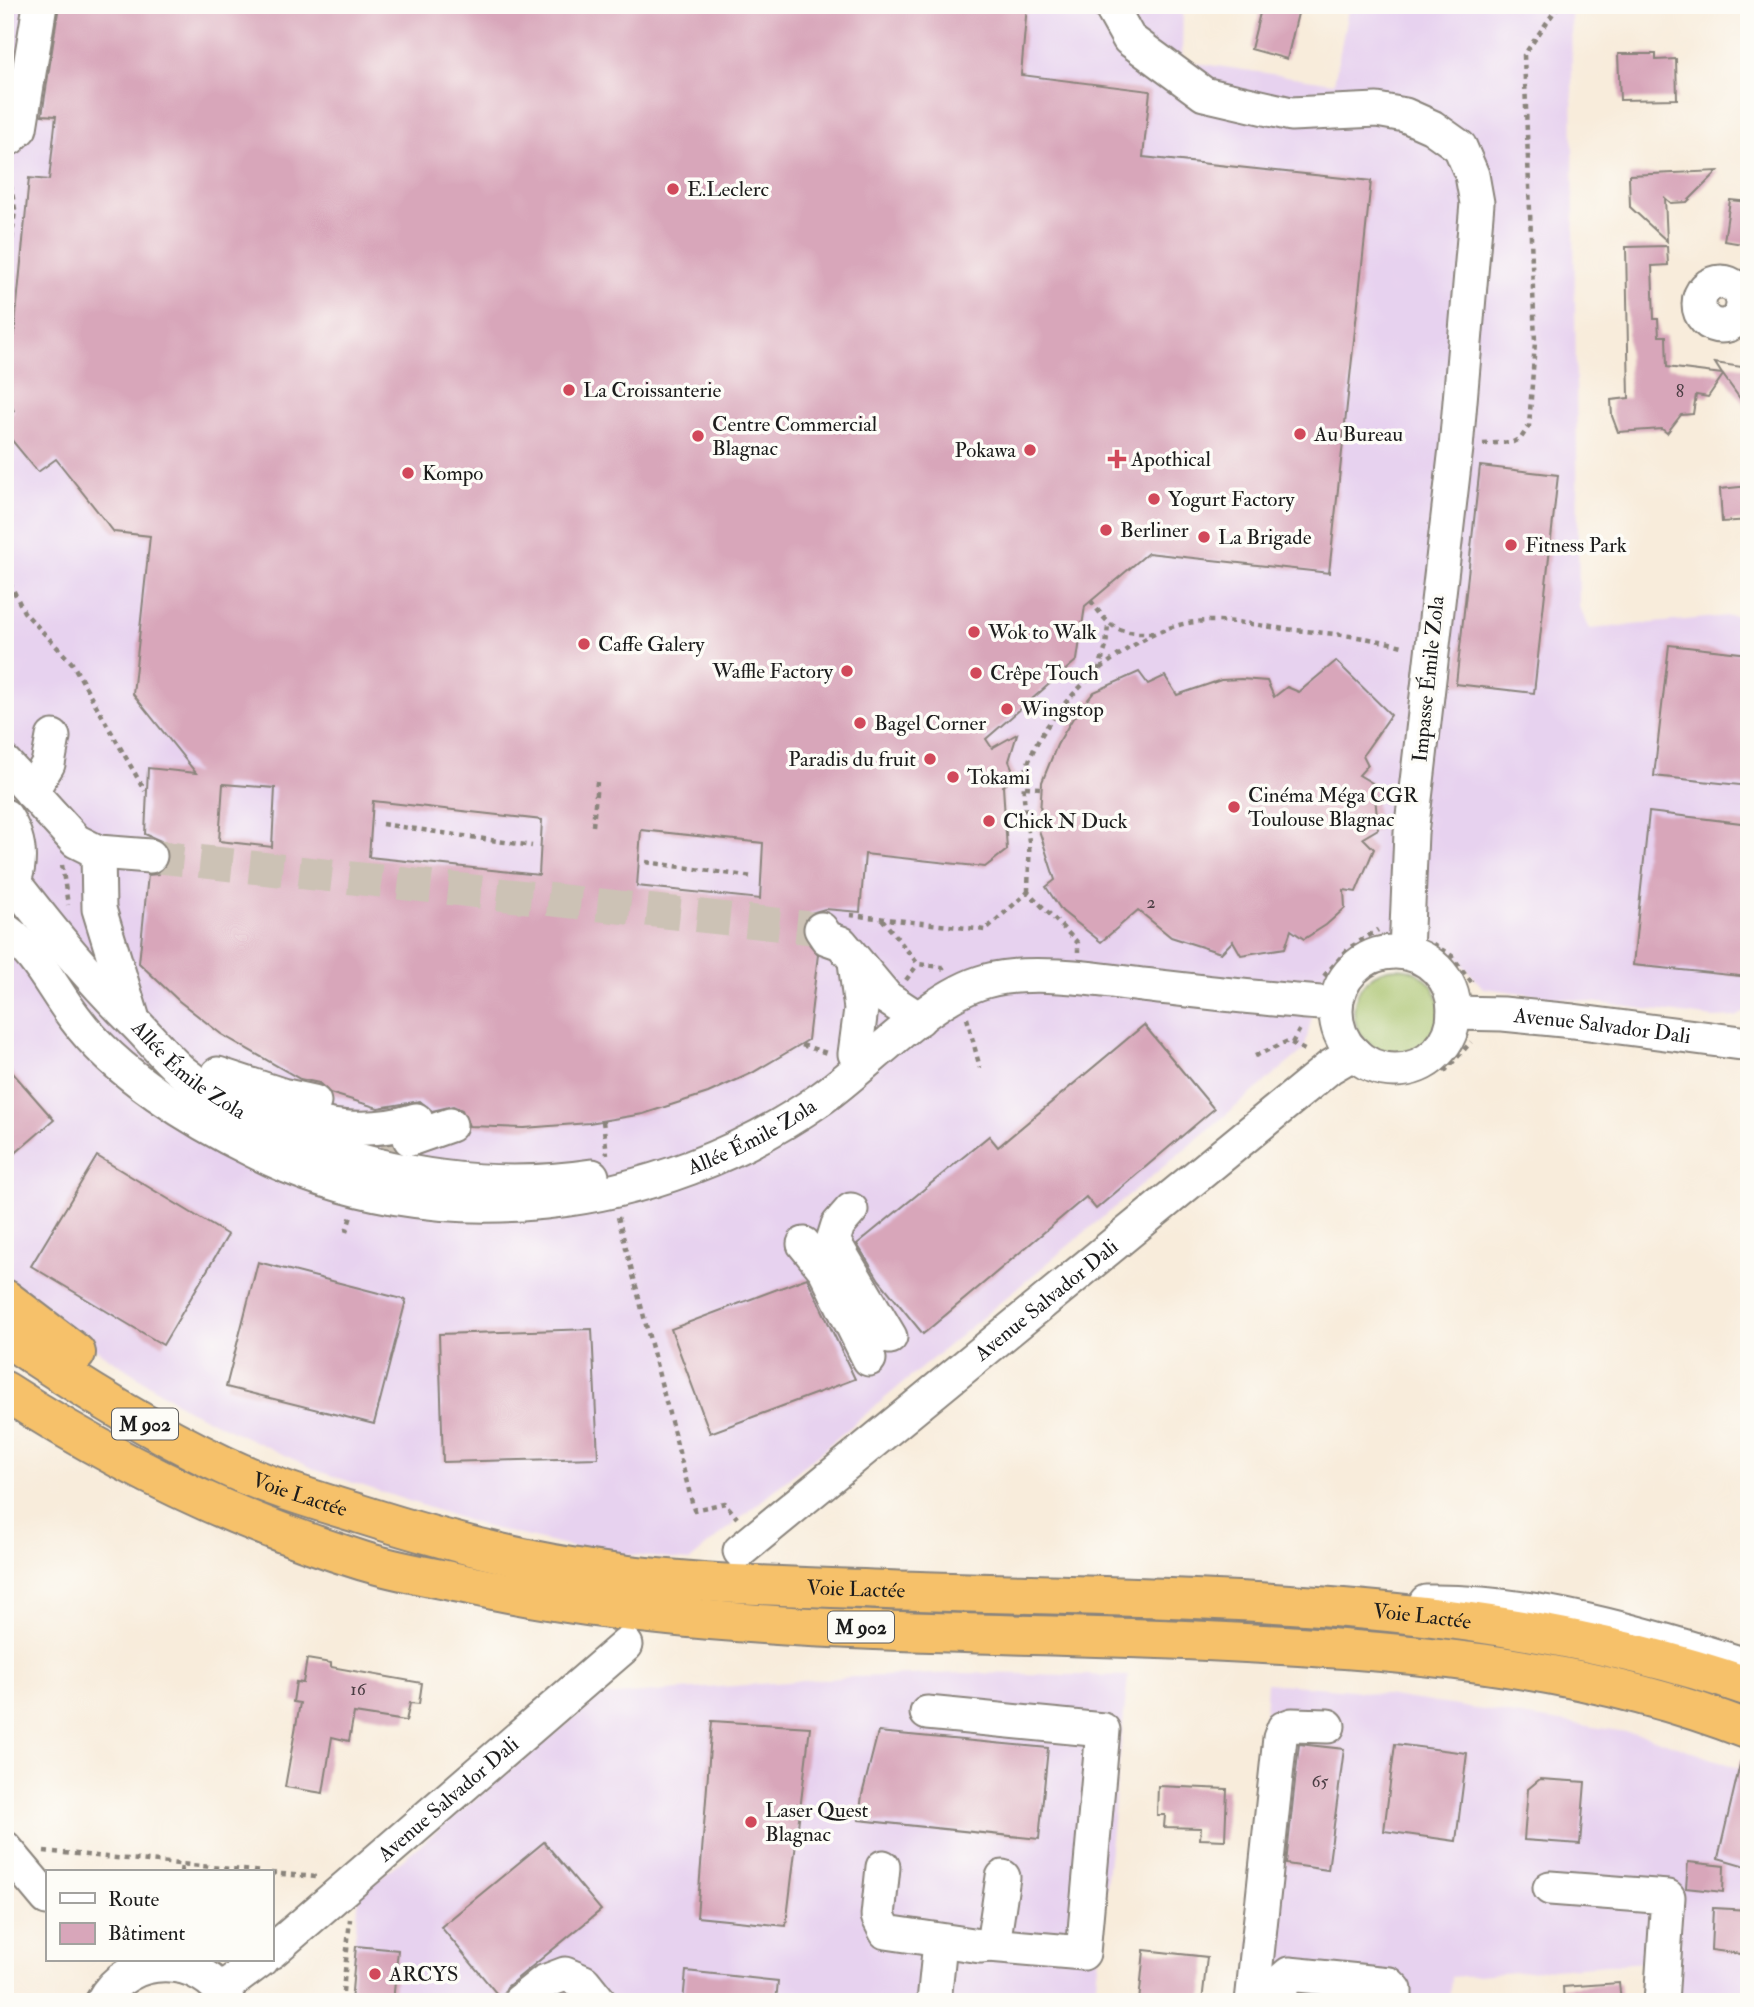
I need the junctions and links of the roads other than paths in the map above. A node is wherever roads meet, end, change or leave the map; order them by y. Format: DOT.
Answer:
graph roads {
  1 [pos="40,5"];
  2 [pos="1110,5"];
  3 [pos="5,137"];
  4 [pos="53,737"];
  5 [pos="5,763"];
  6 [pos="31,792"];
  7 [pos="5,816"];
  8 [pos="98,852"];
  9 [pos="150,856"];
  10 [pos="10,891"];
  11 [pos="5,930"];
  12 [pos="1406,952"];
  13 [pos="855,962"];
  14 [pos="924,997"];
  15 [pos="1336,1004"];
  16 [pos="1454,1013"];
  17 [pos="115,1033"];
  18 [pos="1749,1044"];
  19 [pos="1354,1053"];
  20 [pos="855,1054"];
  21 [pos="218,1074"];
  22 [pos="375,1109"];
  23 [pos="239,1122"];
  24 [pos="450,1125"];
  25 [pos="301,1140"];
  26 [pos="734,1142"];
  27 [pos="255,1152"];
  28 [pos="463,1179"];
  29 [pos="593,1180"];
  30 [pos="397,1202"];
  31 [pos="851,1210"];
  32 [pos="804,1244"];
  33 [pos="5,1299"];
  34 [pos="5,1336"];
  35 [pos="5,1391"];
  36 [pos="295,1494"];
  37 [pos="739,1536"];
  38 [pos="1287,1604"];
  39 [pos="626,1645"];
  40 [pos="1749,1666"];
  41 [pos="1749,1688"];
  42 [pos="927,1713"];
  43 [pos="1328,1726"];
  44 [pos="1749,1730"];
  45 [pos="18,1849"];
  46 [pos="883,1867"];
  47 [pos="1003,1877"];
  48 [pos="1550,1888"];
  49 [pos="46,1896"];
  50 [pos="940,1942"];
  51 [pos="989,1945"];
  52 [pos="273,1950"];
  53 [pos="259,1962"];
  54 [pos="107,1981"];
  55 [pos="225,1996"];
  56 [pos="519,2002"];
  57 [pos="600,2002"];
  58 [pos="934,2002"];
  59 [pos="1252,2002"];
  60 [pos="1280,2002"];
  61 [pos="1395,2002"];
  62 [pos="1661,2002"];
  1 -- 3 [label="street"];
  2 -- 12 [label="street, Impasse Émile Zola"];
  4 -- 6 [label="street"];
  5 -- 6 [label="street"];
  6 -- 8 [label="street"];
  7 -- 10 [label="street"];
  8 -- 9 [label="street"];
  8 -- 17 [label="street"];
  10 -- 17 [label="street, Allée Émile Zola"];
  11 -- 17 [label="street, Allée Émile Zola"];
  12 -- 15 [label="street"];
  12 -- 16 [label="street"];
  13 -- 14 [label="street"];
  13 -- 14 [label="street"];
  13 -- 20 [label="street"];
  14 -- 15 [label="street, Allée Émile Zola"];
  14 -- 20 [label="street, Allée Émile Zola"];
  14 -- 26 [label="street, Allée Émile Zola"];
  15 -- 19 [label="street"];
  16 -- 18 [label="street, Avenue Salvador Dali"];
  16 -- 19 [label="street"];
  17 -- 21 [label="street"];
  17 -- 23 [label="street"];
  17 -- 25 [label="street, Allée Émile Zola"];
  17 -- 27 [label="street, Allée Émile Zola"];
  19 -- 37 [label="street, Avenue Salvador Dali"];
  20 -- 26 [label="street, Allée Émile Zola"];
  21 -- 22 [label="street"];
  21 -- 24 [label="street"];
  25 -- 27 [label="street"];
  25 -- 28 [label="street, Allée Émile Zola"];
  26 -- 29 [label="street, Allée Émile Zola"];
  27 -- 30 [label="street, Allée Émile Zola"];
  28 -- 29 [label="street, Allée Émile Zola"];
  28 -- 30 [label="street, Allée Émile Zola"];
  29 -- 30 [label="street, Allée Émile Zola"];
  31 -- 32 [label="street"];
  33 -- 36 [label="highway"];
  34 -- 36 [label="highway, Voie Lactée / M 902"];
  35 -- 44 [label="highway, Voie Lactée / M 902"];
  36 -- 38 [label="highway, Voie Lactée / M 902"];
  38 -- 40 [label="street"];
  38 -- 41 [label="highway, Voie Lactée / M 902"];
  39 -- 52 [label="street, Avenue Salvador Dali"];
  42 -- 51 [label="street"];
  43 -- 59 [label="street"];
  45 -- 49 [label="street"];
  46 -- 50 [label="street"];
  47 -- 51 [label="street"];
  48 -- 62 [label="street"];
  50 -- 51 [label="street"];
  50 -- 58 [label="street"];
  53 -- 55 [label="street"];
  54 -- 55 [label="street"];
  56 -- 57 [label="street"];
  60 -- 61 [label="street"];
}
